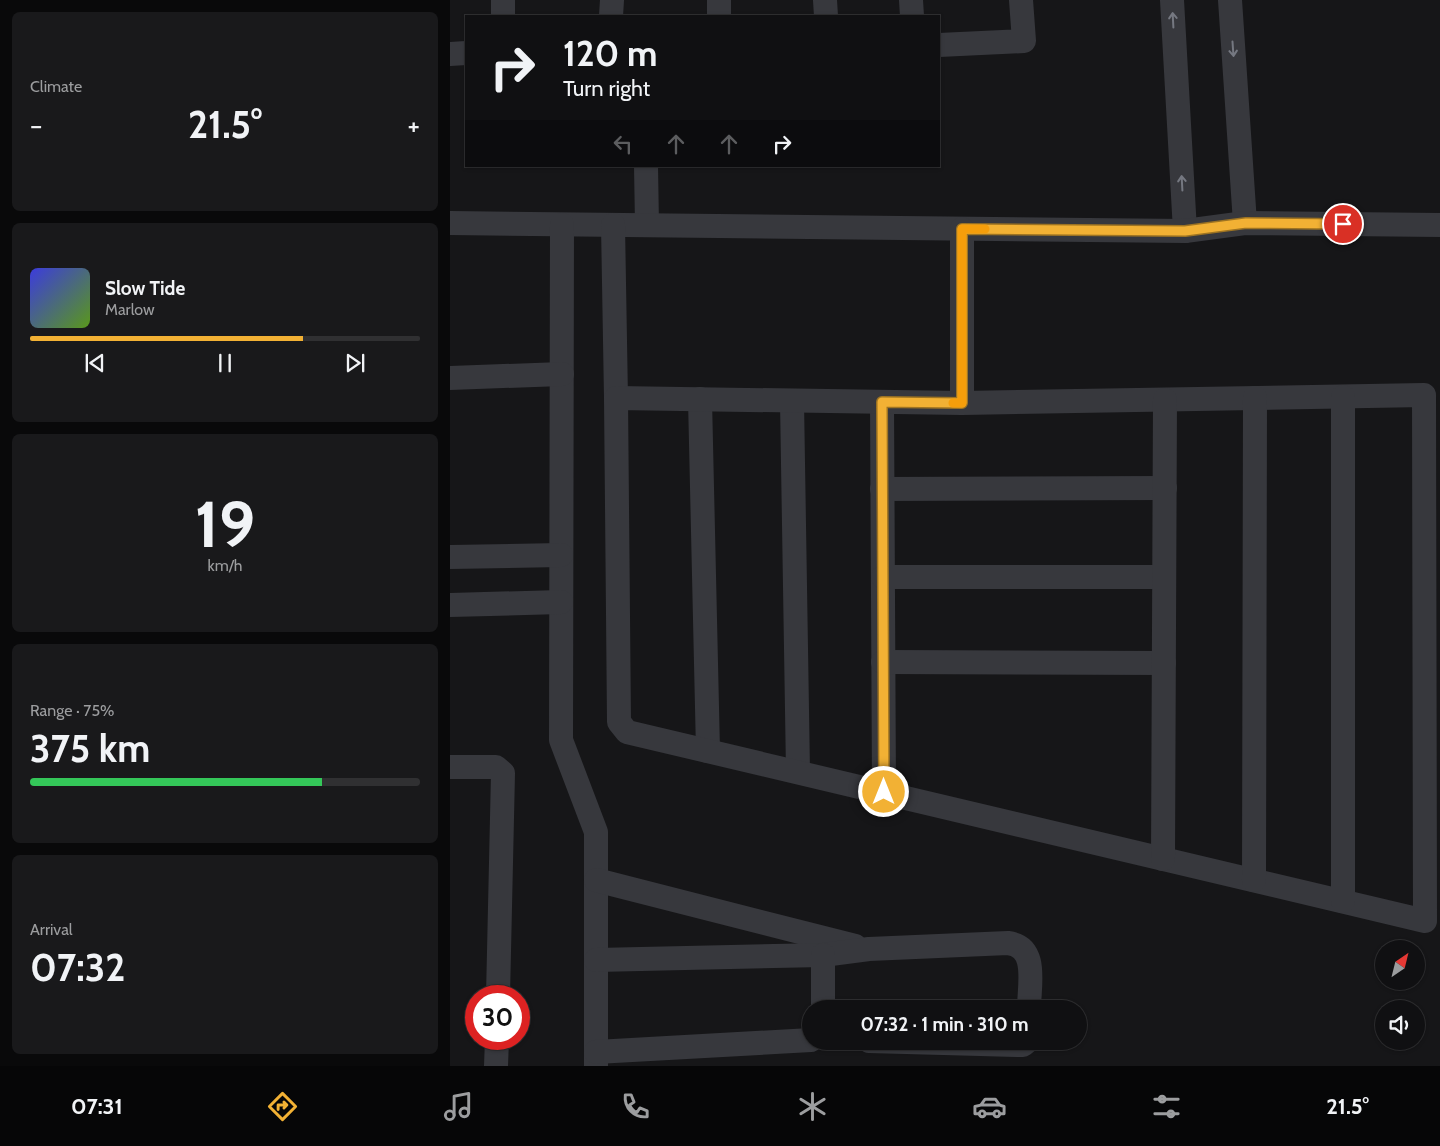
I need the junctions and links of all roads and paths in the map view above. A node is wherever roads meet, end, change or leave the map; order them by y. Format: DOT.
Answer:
graph roads {
  1 [pos="503,0"];
  2 [pos="612,0"];
  3 [pos="719,0"];
  4 [pos="825,0"];
  5 [pos="911,0"];
  6 [pos="1020,0"];
  7 [pos="1172,0"];
  8 [pos="1230,0"];
  9 [pos="503,15"];
  10 [pos="611,15"];
  11 [pos="719,15"];
  12 [pos="826,15"];
  13 [pos="912,15"];
  14 [pos="940,45"];
  15 [pos="465,53"];
  16 [pos="450,54"];
  17 [pos="646,167"];
  18 [pos="450,223"];
  19 [pos="1246,223"];
  20 [pos="562,225"];
  21 [pos="613,225"];
  22 [pos="647,225"];
  23 [pos="1440,225"];
  24 [pos="962,229"];
  25 [pos="1185,231"];
  26 [pos="562,374"];
  27 [pos="450,378"];
  28 [pos="1344,397"];
  29 [pos="616,398"];
  30 [pos="1255,398"];
  31 [pos="700,399"];
  32 [pos="1166,400"];
  33 [pos="792,401"];
  34 [pos="882,402"];
  35 [pos="962,403"];
  36 [pos="1165,488"];
  37 [pos="882,489"];
  38 [pos="561,555"];
  39 [pos="450,557"];
  40 [pos="1164,576"];
  41 [pos="883,577"];
  42 [pos="561,602"];
  43 [pos="450,605"];
  44 [pos="883,662"];
  45 [pos="1164,663"];
  46 [pos="708,751"];
  47 [pos="450,767"];
  48 [pos="798,772"];
  49 [pos="884,792"];
  50 [pos="1163,858"];
  51 [pos="596,880"];
  52 [pos="1254,880"];
  53 [pos="1343,901"];
  54 [pos="869,949"];
  55 [pos="823,955"];
  56 [pos="596,960"];
  57 [pos="498,985"];
  58 [pos="823,1000"];
  59 [pos="1029,1000"];
  60 [pos="802,1041"];
  61 [pos="497,1050"];
  62 [pos="596,1059"];
  63 [pos="496,1066"];
  1 -- 9 [label="street"];
  2 -- 10 [label="street"];
  3 -- 11 [label="street"];
  4 -- 12 [label="street"];
  5 -- 13 [label="street"];
  6 -- 14 [label="street"];
  25 -- 7 [label="street, one-way"];
  8 -- 19 [label="street, one-way"];
  15 -- 16 [label="street"];
  17 -- 22 [label="street"];
  18 -- 20 [label="street"];
  19 -- 23 [label="street"];
  19 -- 25 [label="street"];
  20 -- 21 [label="street"];
  20 -- 26 [label="street"];
  21 -- 22 [label="street"];
  21 -- 29 [label="street"];
  22 -- 24 [label="street"];
  24 -- 25 [label="street"];
  24 -- 35 [label="street"];
  26 -- 27 [label="street"];
  26 -- 38 [label="street"];
  28 -- 30 [label="street"];
  28 -- 53 [label="street"];
  28 -- 53 [label="street"];
  29 -- 31 [label="street"];
  29 -- 46 [label="street"];
  30 -- 32 [label="street"];
  30 -- 52 [label="street"];
  31 -- 33 [label="street"];
  31 -- 46 [label="street"];
  32 -- 35 [label="street"];
  32 -- 36 [label="street"];
  33 -- 34 [label="street"];
  33 -- 48 [label="street"];
  34 -- 35 [label="street"];
  34 -- 37 [label="street"];
  36 -- 37 [label="street"];
  36 -- 40 [label="street"];
  37 -- 41 [label="street"];
  38 -- 39 [label="street"];
  38 -- 42 [label="street"];
  40 -- 41 [label="street"];
  40 -- 45 [label="street"];
  41 -- 44 [label="street"];
  42 -- 43 [label="street"];
  42 -- 51 [label="street"];
  44 -- 45 [label="street"];
  44 -- 49 [label="street"];
  45 -- 50 [label="street"];
  46 -- 48 [label="street"];
  47 -- 57 [label="street"];
  48 -- 49 [label="street"];
  49 -- 50 [label="street"];
  50 -- 52 [label="street"];
  51 -- 54 [label="street"];
  51 -- 56 [label="street"];
  52 -- 53 [label="street"];
  54 -- 55 [label="street"];
  54 -- 59 [label="street"];
  55 -- 56 [label="street"];
  55 -- 58 [label="street"];
  56 -- 62 [label="street"];
  60 -- 62 [label="street"];
  61 -- 63 [label="street"];
}
